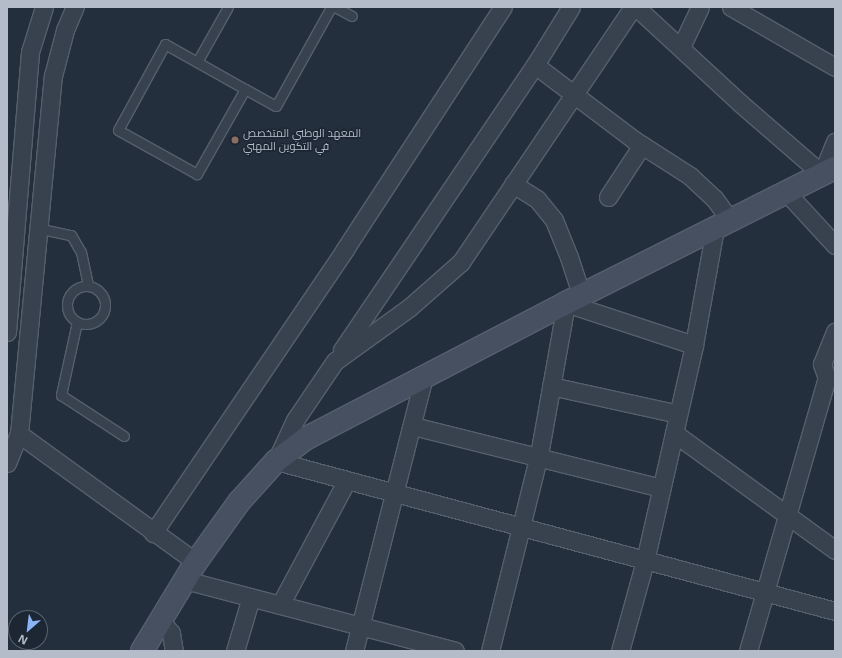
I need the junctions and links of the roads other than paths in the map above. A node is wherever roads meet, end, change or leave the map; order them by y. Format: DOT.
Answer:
graph roads {
  1 [pos="44,7"];
  2 [pos="75,7"];
  3 [pos="228,7"];
  4 [pos="331,7"];
  5 [pos="335,7"];
  6 [pos="503,7"];
  7 [pos="571,7"];
  8 [pos="635,7"];
  9 [pos="700,7"];
  10 [pos="731,7"];
  11 [pos="352,16"];
  12 [pos="681,47"];
  13 [pos="197,62"];
  14 [pos="535,65"];
  15 [pos="835,66"];
  16 [pos="245,89"];
  17 [pos="575,94"];
  18 [pos="835,142"];
  19 [pos="642,145"];
  20 [pos="828,171"];
  21 [pos="513,184"];
  22 [pos="787,192"];
  23 [pos="608,197"];
  24 [pos="723,225"];
  25 [pos="37,228"];
  26 [pos="835,245"];
  27 [pos="88,285"];
  28 [pos="573,299"];
  29 [pos="77,322"];
  30 [pos="7,332"];
  31 [pos="835,332"];
  32 [pos="694,345"];
  33 [pos="335,361"];
  34 [pos="424,377"];
  35 [pos="551,386"];
  36 [pos="678,414"];
  37 [pos="413,426"];
  38 [pos="674,433"];
  39 [pos="19,434"];
  40 [pos="124,436"];
  41 [pos="538,455"];
  42 [pos="276,461"];
  43 [pos="7,463"];
  44 [pos="346,482"];
  45 [pos="662,488"];
  46 [pos="395,495"];
  47 [pos="788,513"];
  48 [pos="522,528"];
  49 [pos="153,533"];
  50 [pos="835,550"];
  51 [pos="645,561"];
  52 [pos="196,562"];
  53 [pos="185,580"];
  54 [pos="765,593"];
  55 [pos="251,597"];
  56 [pos="280,605"];
  57 [pos="835,612"];
  58 [pos="160,620"];
  59 [pos="361,626"];
  60 [pos="142,651"];
  61 [pos="174,651"];
  62 [pos="235,651"];
  63 [pos="354,651"];
  64 [pos="455,651"];
  65 [pos="490,651"];
  66 [pos="620,651"];
  67 [pos="748,651"];
  1 -- 30 [label="street"];
  2 -- 25 [label="street"];
  3 -- 13 [label="lane"];
  4 -- 16 [label="lane"];
  5 -- 11 [label="lane"];
  6 -- 49 [label="street"];
  7 -- 14 [label="street"];
  8 -- 12 [label="street"];
  8 -- 17 [label="street"];
  9 -- 12 [label="street"];
  10 -- 15 [label="street"];
  12 -- 20 [label="street"];
  13 -- 16 [label="lane"];
  13 -- 16 [label="lane"];
  14 -- 17 [label="street"];
  14 -- 33 [label="street"];
  17 -- 19 [label="street"];
  17 -- 21 [label="street"];
  18 -- 20 [label="street"];
  19 -- 23 [label="street"];
  19 -- 24 [label="street"];
  20 -- 22 [label="street"];
  21 -- 28 [label="street"];
  21 -- 33 [label="street"];
  22 -- 24 [label="street"];
  22 -- 26 [label="street"];
  24 -- 28 [label="street"];
  24 -- 32 [label="street"];
  25 -- 27 [label="lane"];
  25 -- 39 [label="street"];
  27 -- 29 [label="lane"];
  27 -- 29 [label="lane"];
  28 -- 32 [label="street"];
  28 -- 34 [label="street"];
  28 -- 35 [label="street"];
  29 -- 40 [label="lane"];
  31 -- 47 [label="street"];
  32 -- 36 [label="street"];
  33 -- 42 [label="street"];
  34 -- 37 [label="street"];
  34 -- 42 [label="street"];
  35 -- 36 [label="street"];
  35 -- 41 [label="street"];
  36 -- 38 [label="street"];
  37 -- 41 [label="street"];
  37 -- 46 [label="street"];
  38 -- 45 [label="street"];
  38 -- 47 [label="street"];
  39 -- 43 [label="street"];
  39 -- 49 [label="street"];
  41 -- 45 [label="street"];
  41 -- 48 [label="street"];
  42 -- 44 [label="street"];
  42 -- 52 [label="street"];
  44 -- 46 [label="street"];
  44 -- 56 [label="street"];
  45 -- 51 [label="street"];
  46 -- 48 [label="street"];
  46 -- 59 [label="street"];
  47 -- 50 [label="street"];
  47 -- 54 [label="street"];
  48 -- 51 [label="street"];
  48 -- 65 [label="street"];
  49 -- 52 [label="street"];
  51 -- 54 [label="street"];
  51 -- 66 [label="street"];
  52 -- 53 [label="street"];
  53 -- 55 [label="street"];
  53 -- 58 [label="street"];
  54 -- 57 [label="street"];
  54 -- 67 [label="street"];
  55 -- 56 [label="street"];
  55 -- 62 [label="street"];
  56 -- 59 [label="street"];
  58 -- 60 [label="street"];
  58 -- 61 [label="street"];
  59 -- 63 [label="street"];
  59 -- 64 [label="street"];
}
